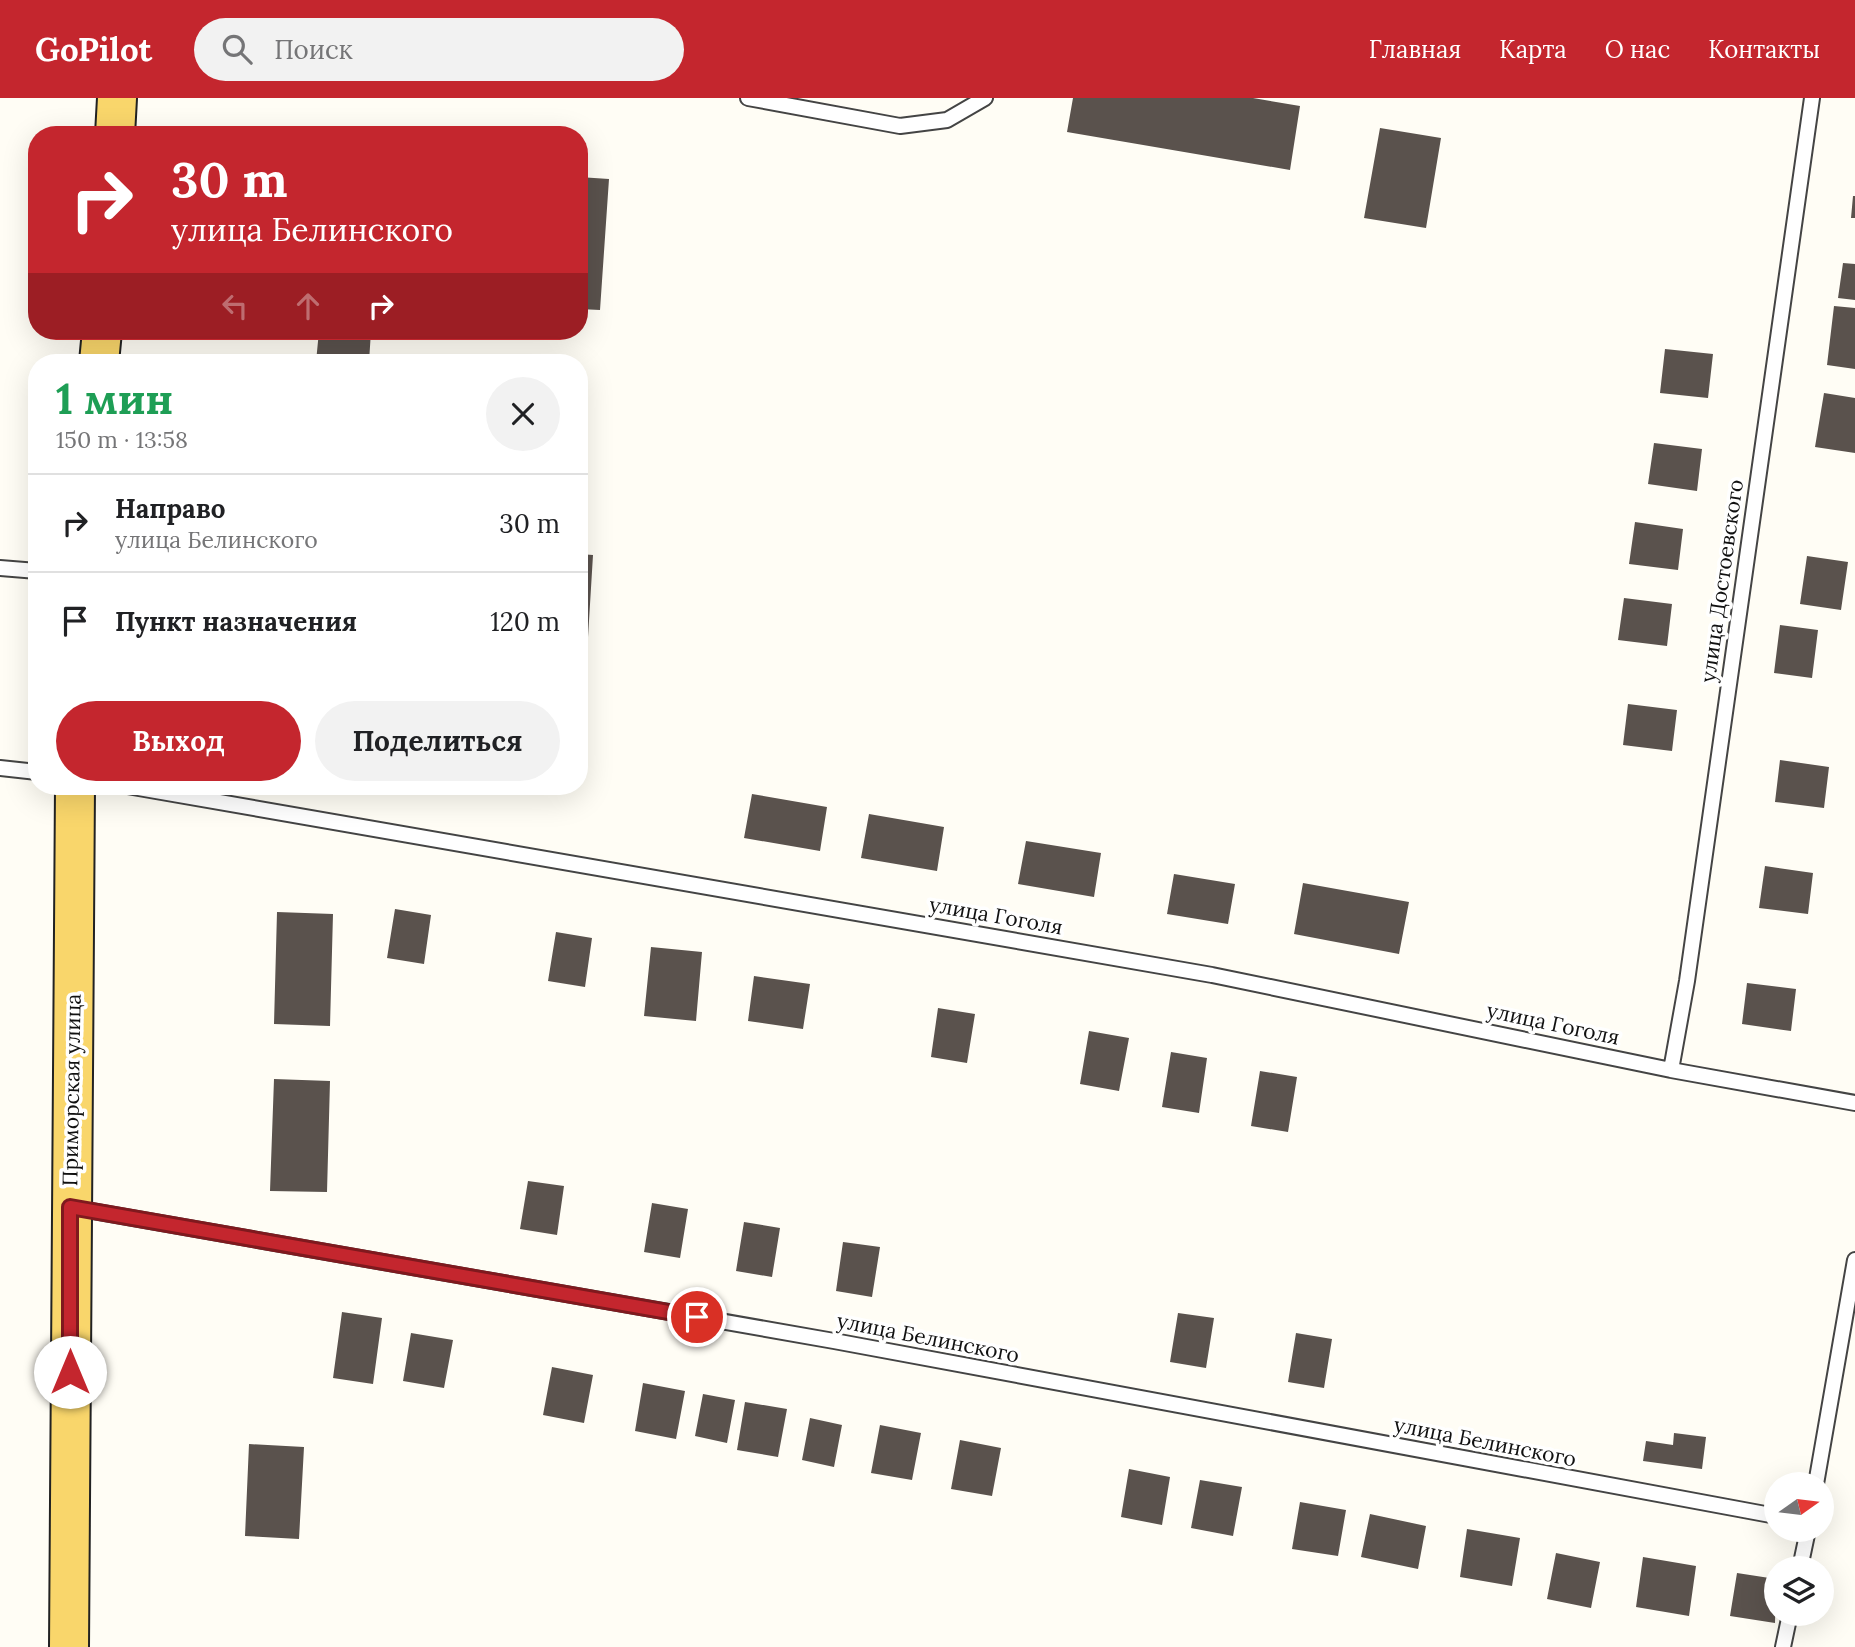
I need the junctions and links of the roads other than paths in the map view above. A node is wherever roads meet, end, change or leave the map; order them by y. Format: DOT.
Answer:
graph roads {
  1 [pos="117,98"];
  2 [pos="748,98"];
  3 [pos="985,98"];
  4 [pos="1812,98"];
  5 [pos="115,126"];
  6 [pos="0,568"];
  7 [pos="28,570"];
  8 [pos="0,768"];
  9 [pos="28,771"];
  10 [pos="75,795"];
  11 [pos="179,795"];
  12 [pos="1671,1070"];
  13 [pos="1855,1103"];
  14 [pos="70,1207"];
  15 [pos="1855,1260"];
  16 [pos="1818,1472"];
  17 [pos="1764,1514"];
  18 [pos="1787,1626"];
  19 [pos="69,1647"];
  20 [pos="1783,1647"];
  1 -- 5 [label="main road"];
  2 -- 3 [label="lane"];
  4 -- 12 [label="lane, улица Достоевского"];
  6 -- 7 [label="lane"];
  8 -- 9 [label="lane"];
  10 -- 14 [label="main road, Приморская улица"];
  11 -- 12 [label="lane, улица Гоголя"];
  12 -- 13 [label="lane, улица Гоголя"];
  14 -- 17 [label="lane, улица Белинского"];
  14 -- 19 [label="main road, Приморская улица"];
  15 -- 16 [label="lane"];
  18 -- 20 [label="lane"];
}
